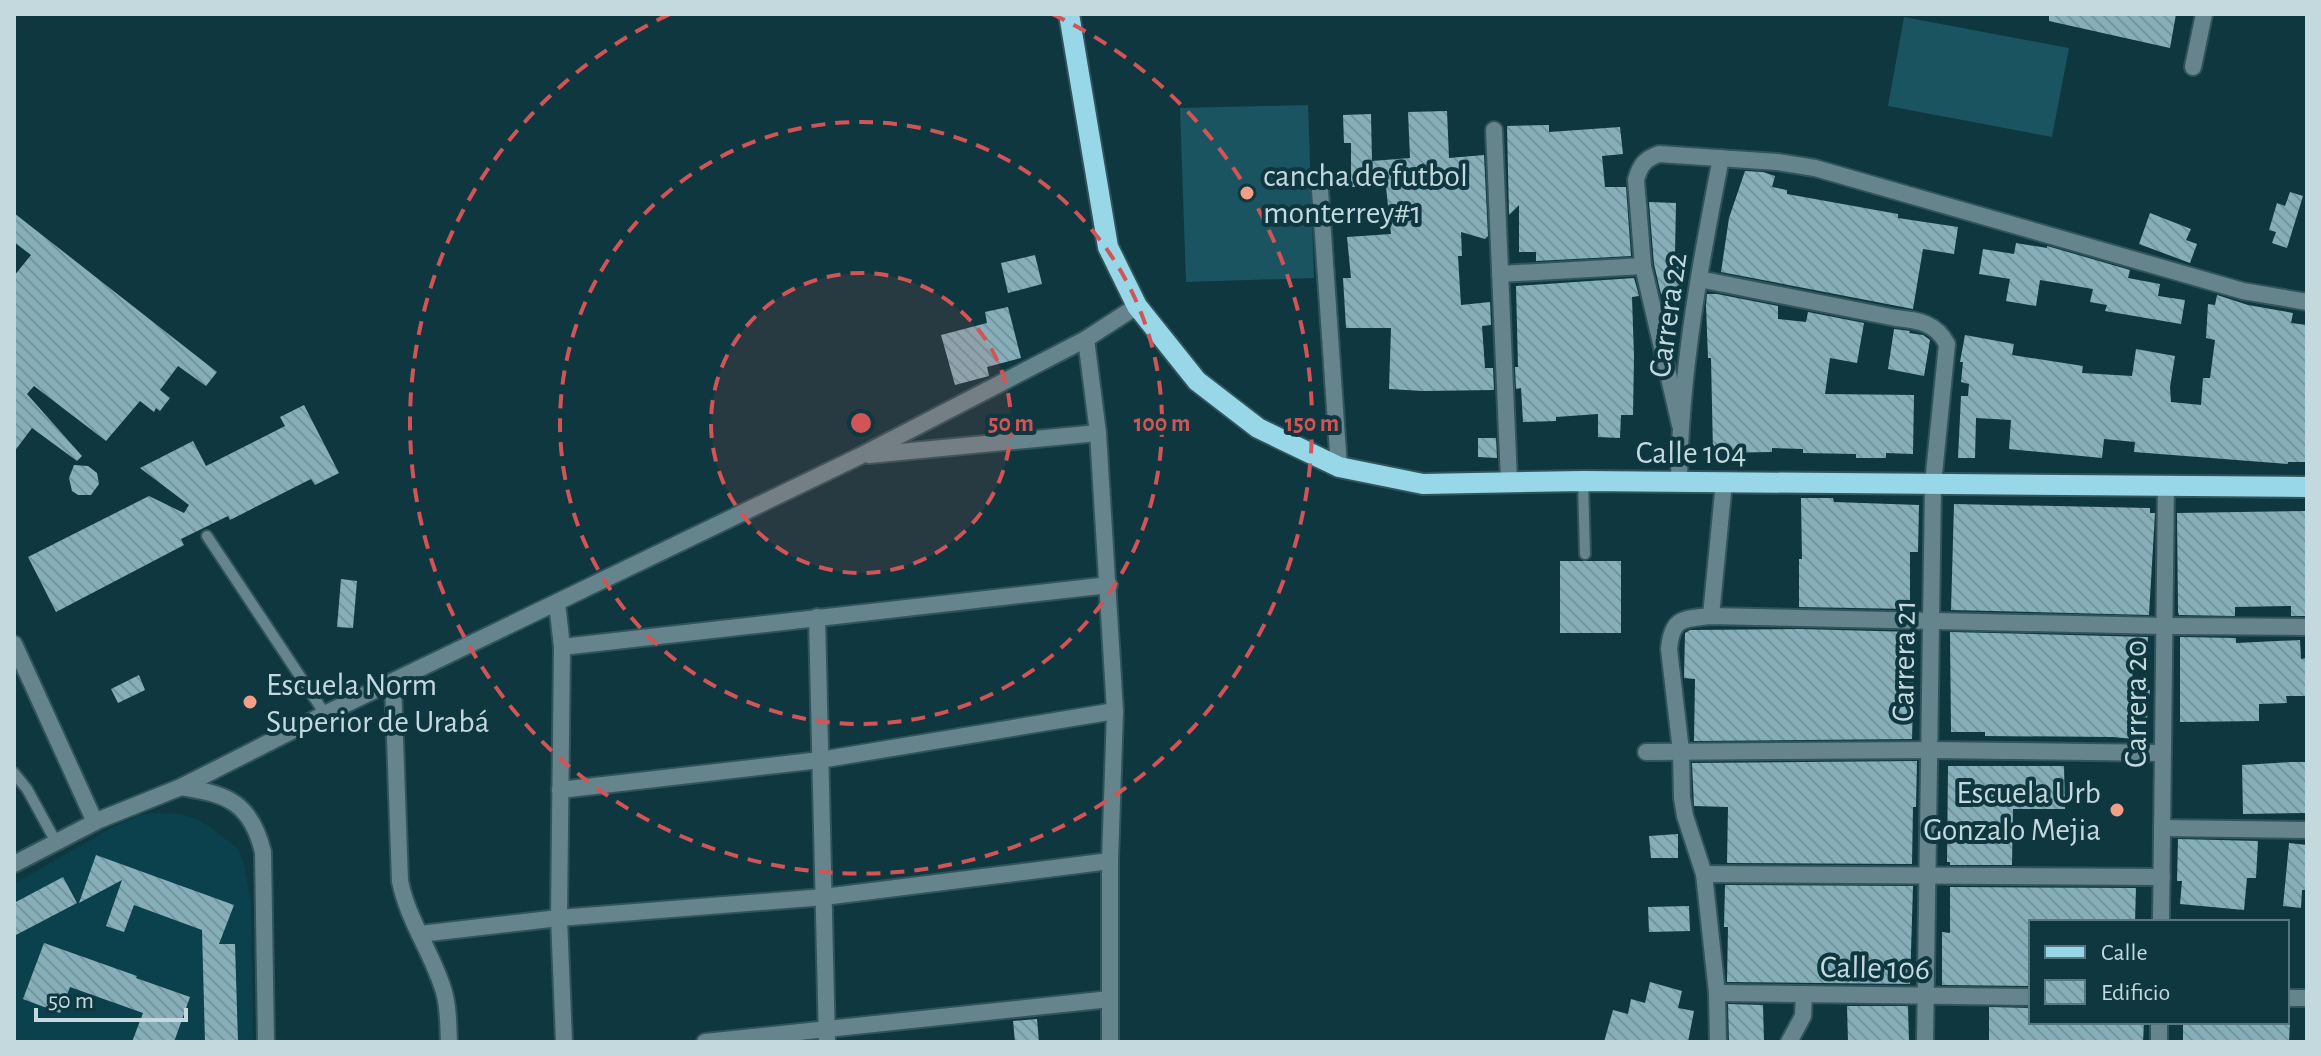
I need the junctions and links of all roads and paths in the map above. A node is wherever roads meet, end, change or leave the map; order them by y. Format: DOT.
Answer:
graph roads {
  1 [pos="1069,14"];
  2 [pos="2204,14"];
  3 [pos="2193,67"];
  4 [pos="1494,130"];
  5 [pos="1721,158"];
  6 [pos="1320,190"];
  7 [pos="1643,266"];
  8 [pos="1500,274"];
  9 [pos="1699,279"];
  10 [pos="2307,302"];
  11 [pos="1137,306"];
  12 [pos="1086,339"];
  13 [pos="1680,425"];
  14 [pos="1098,433"];
  15 [pos="860,456"];
  16 [pos="1339,467"];
  17 [pos="1509,481"];
  18 [pos="1583,481"];
  19 [pos="1679,482"];
  20 [pos="1724,482"];
  21 [pos="1933,484"];
  22 [pos="2166,485"];
  23 [pos="2307,487"];
  24 [pos="207,536"];
  25 [pos="1585,554"];
  26 [pos="1109,585"];
  27 [pos="557,603"];
  28 [pos="1711,616"];
  29 [pos="817,617"];
  30 [pos="1931,621"];
  31 [pos="2164,626"];
  32 [pos="2307,627"];
  33 [pos="14,644"];
  34 [pos="562,647"];
  35 [pos="393,682"];
  36 [pos="1115,711"];
  37 [pos="325,714"];
  38 [pos="1929,750"];
  39 [pos="1681,751"];
  40 [pos="1646,752"];
  41 [pos="2163,753"];
  42 [pos="820,760"];
  43 [pos="14,773"];
  44 [pos="181,787"];
  45 [pos="560,790"];
  46 [pos="95,822"];
  47 [pos="2162,828"];
  48 [pos="2307,830"];
  49 [pos="56,842"];
  50 [pos="1110,861"];
  51 [pos="14,864"];
  52 [pos="1704,874"];
  53 [pos="1927,876"];
  54 [pos="2162,877"];
  55 [pos="824,897"];
  56 [pos="559,918"];
  57 [pos="2161,920"];
  58 [pos="420,934"];
  59 [pos="1717,993"];
  60 [pos="1804,994"];
  61 [pos="1926,996"];
  62 [pos="2029,997"];
  63 [pos="1110,999"];
  64 [pos="827,1036"];
  65 [pos="266,1042"];
  66 [pos="449,1042"];
  67 [pos="564,1042"];
  68 [pos="705,1042"];
  69 [pos="1110,1042"];
  70 [pos="1718,1042"];
  71 [pos="1789,1042"];
  72 [pos="1925,1042"];
  1 -- 11 [label="main road, Calle 104"];
  2 -- 3 [label="street"];
  4 -- 8 [label="street"];
  5 -- 7 [label="street"];
  5 -- 9 [label="street, Carrera 22"];
  5 -- 10 [label="street"];
  6 -- 16 [label="street"];
  7 -- 8 [label="street"];
  7 -- 13 [label="street"];
  8 -- 17 [label="street"];
  9 -- 13 [label="street, Carrera 22"];
  9 -- 21 [label="street, Carrera 21"];
  11 -- 12 [label="street"];
  11 -- 16 [label="main road, Calle 104"];
  12 -- 14 [label="street"];
  12 -- 15 [label="street"];
  13 -- 19 [label="street, Carrera 22"];
  14 -- 15 [label="street"];
  14 -- 26 [label="street"];
  15 -- 27 [label="street"];
  16 -- 17 [label="main road, Calle 104"];
  17 -- 18 [label="main road, Calle 104"];
  18 -- 19 [label="main road, Calle 104"];
  18 -- 25 [label="lane"];
  19 -- 20 [label="main road, Calle 104"];
  20 -- 21 [label="main road, Calle 104"];
  20 -- 28 [label="street"];
  21 -- 22 [label="main road, Calle 104"];
  21 -- 30 [label="street, Carrera 21"];
  22 -- 23 [label="main road, Calle 104"];
  22 -- 31 [label="street, Carrera 20"];
  24 -- 37 [label="lane"];
  26 -- 29 [label="street"];
  26 -- 36 [label="street"];
  27 -- 34 [label="street"];
  27 -- 35 [label="street"];
  28 -- 30 [label="street"];
  28 -- 39 [label="street"];
  29 -- 34 [label="street"];
  29 -- 42 [label="street"];
  30 -- 31 [label="street"];
  30 -- 38 [label="street, Carrera 21"];
  31 -- 32 [label="street"];
  31 -- 41 [label="street, Carrera 20"];
  33 -- 46 [label="street"];
  34 -- 45 [label="street"];
  35 -- 37 [label="street"];
  35 -- 58 [label="street"];
  36 -- 42 [label="street"];
  36 -- 50 [label="street"];
  37 -- 44 [label="street"];
  38 -- 39 [label="street"];
  38 -- 41 [label="street"];
  38 -- 53 [label="street, Carrera 21"];
  39 -- 40 [label="street"];
  39 -- 52 [label="street"];
  41 -- 47 [label="street, Carrera 20"];
  42 -- 45 [label="street"];
  42 -- 55 [label="street"];
  43 -- 49 [label="lane"];
  44 -- 46 [label="street"];
  44 -- 65 [label="street"];
  45 -- 56 [label="street"];
  46 -- 49 [label="street"];
  47 -- 48 [label="street"];
  47 -- 54 [label="street, Carrera 20"];
  49 -- 51 [label="street"];
  50 -- 55 [label="street"];
  50 -- 63 [label="street"];
  52 -- 53 [label="street"];
  52 -- 59 [label="street"];
  53 -- 54 [label="street"];
  53 -- 61 [label="street, Carrera 21"];
  54 -- 57 [label="street, Carrera 20"];
  55 -- 56 [label="street"];
  55 -- 64 [label="street"];
  56 -- 58 [label="street"];
  56 -- 67 [label="street"];
  58 -- 66 [label="street"];
  59 -- 60 [label="street, Calle 106"];
  59 -- 70 [label="street"];
  60 -- 61 [label="street, Calle 106"];
  60 -- 71 [label="street"];
  61 -- 62 [label="street, Calle 106"];
  61 -- 72 [label="street, Carrera 21"];
  63 -- 64 [label="street"];
  63 -- 69 [label="street"];
  64 -- 68 [label="street"];
}
